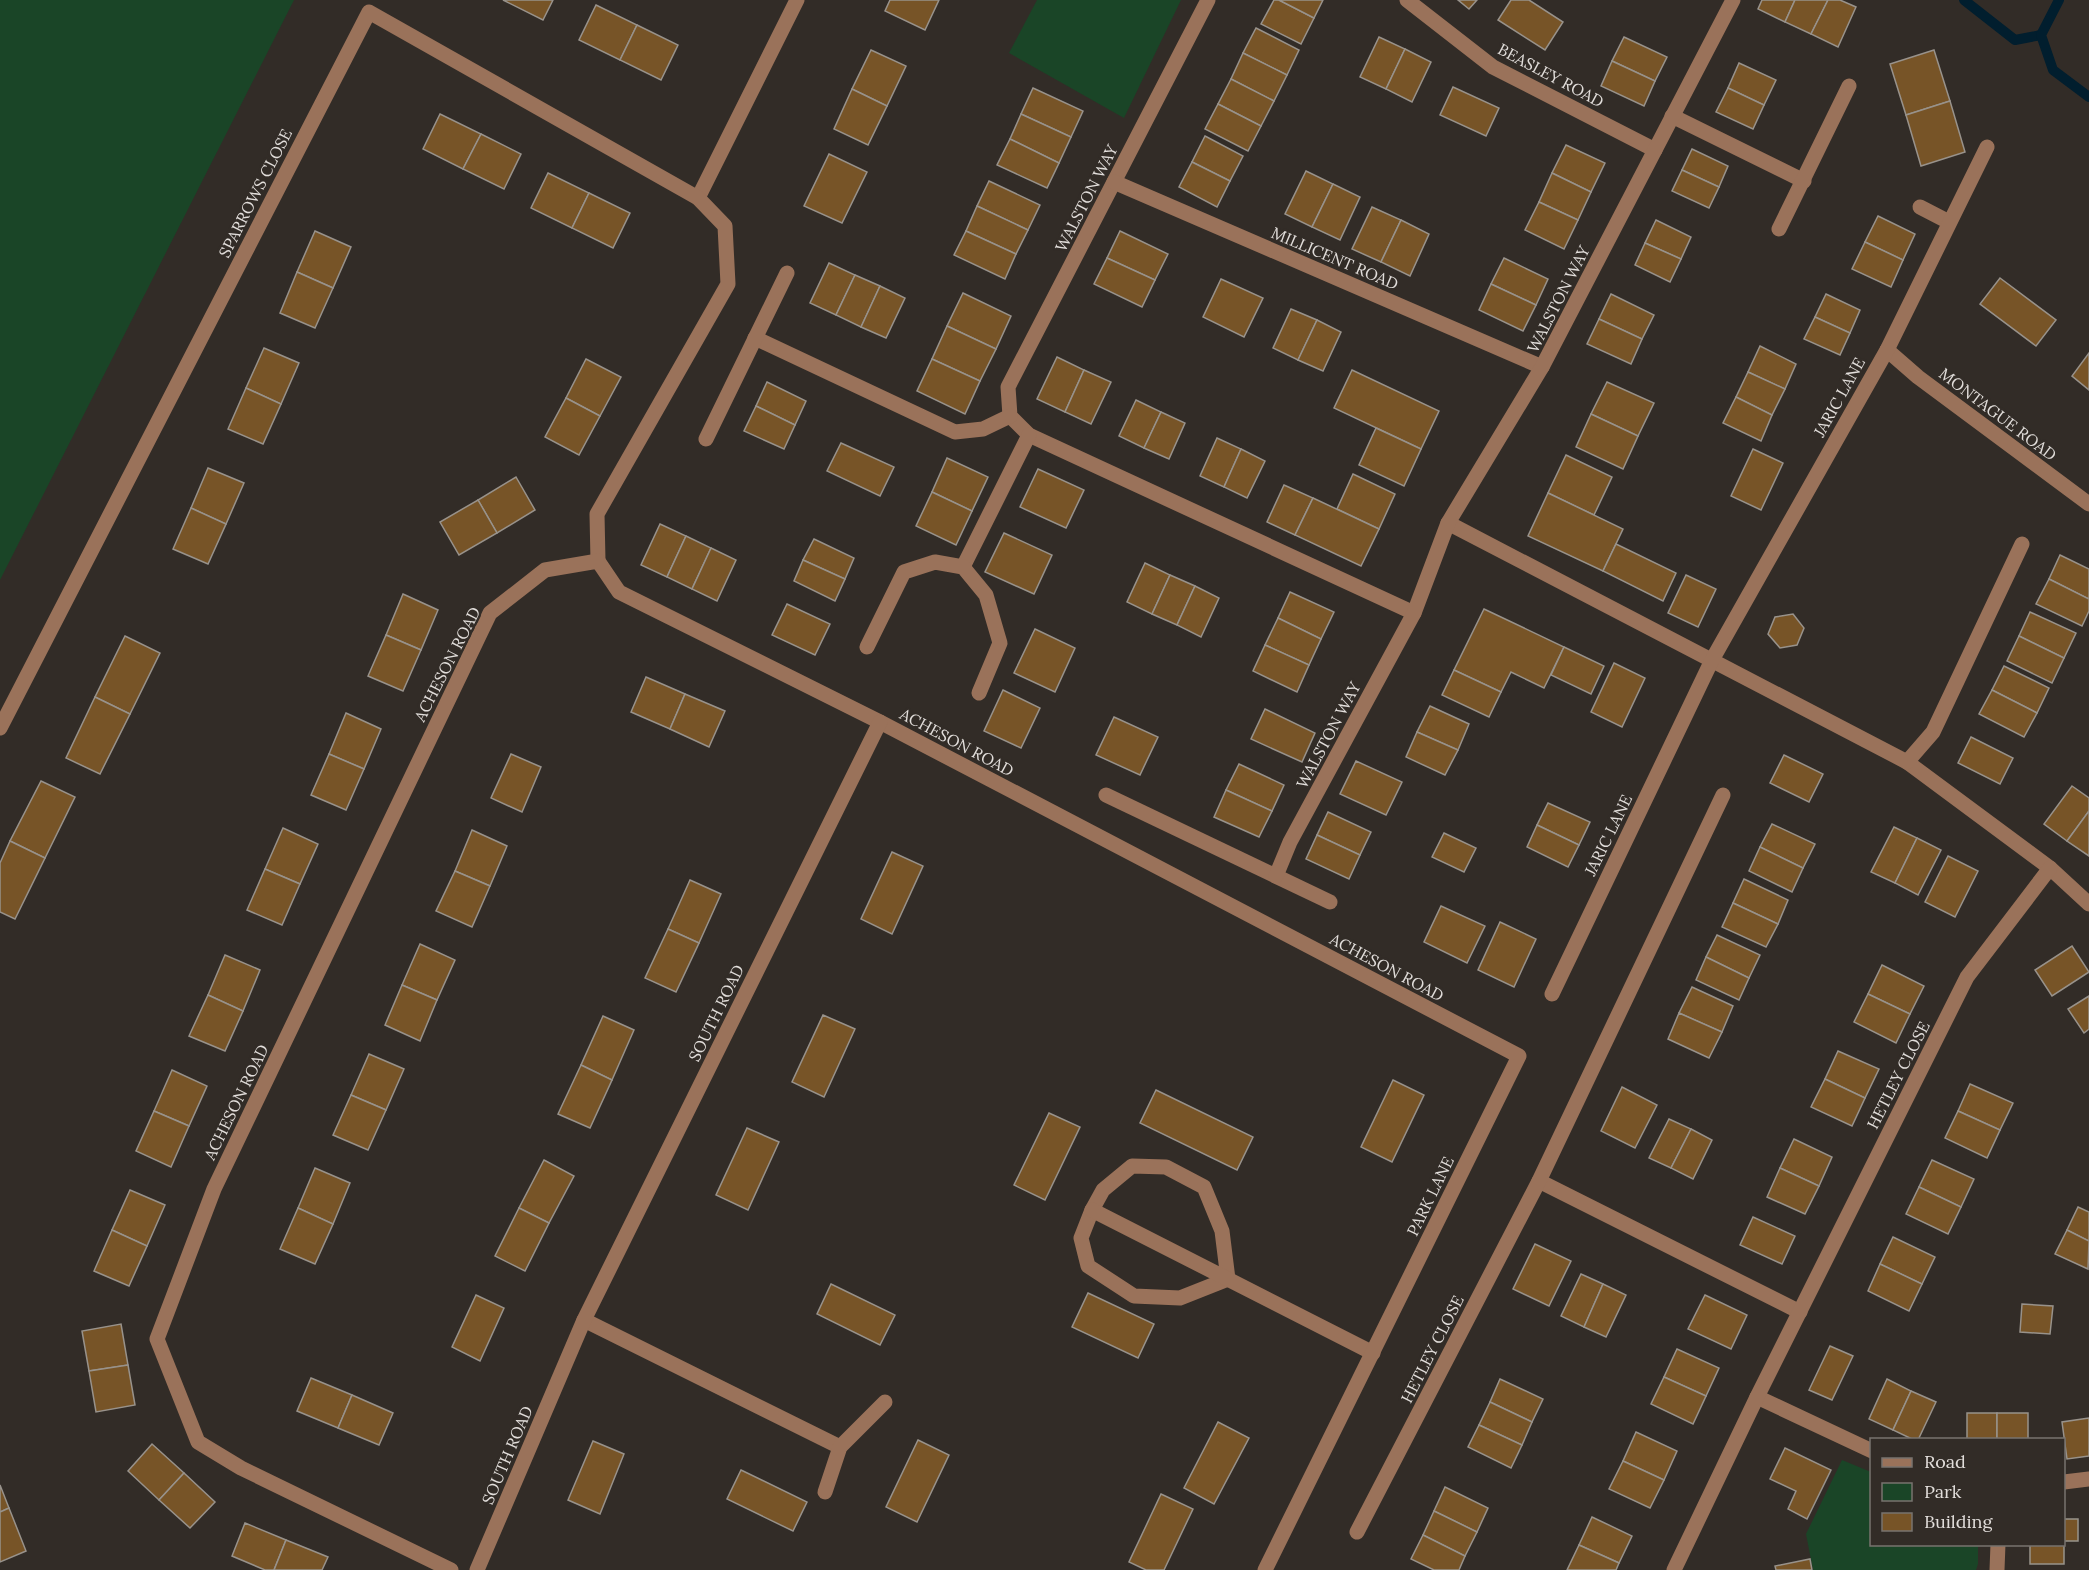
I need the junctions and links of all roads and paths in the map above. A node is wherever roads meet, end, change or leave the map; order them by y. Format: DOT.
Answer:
graph roads {
  1 [pos="797,0"];
  2 [pos="1208,0"];
  3 [pos="1407,0"];
  4 [pos="1733,0"];
  5 [pos="372,6"];
  6 [pos="1849,86"];
  7 [pos="1672,116"];
  8 [pos="1987,147"];
  9 [pos="1655,150"];
  10 [pos="1804,181"];
  11 [pos="1114,182"];
  12 [pos="699,198"];
  13 [pos="1920,207"];
  14 [pos="1949,222"];
  15 [pos="1779,229"];
  16 [pos="787,273"];
  17 [pos="755,338"];
  18 [pos="1887,350"];
  19 [pos="1542,367"];
  20 [pos="1010,416"];
  21 [pos="1029,435"];
  22 [pos="706,439"];
  23 [pos="2089,504"];
  24 [pos="1448,523"];
  25 [pos="2022,544"];
  26 [pos="598,561"];
  27 [pos="963,567"];
  28 [pos="1414,613"];
  29 [pos="867,647"];
  30 [pos="1712,660"];
  31 [pos="979,693"];
  32 [pos="880,722"];
  33 [pos="0,728"];
  34 [pos="1907,762"];
  35 [pos="1106,795"];
  36 [pos="1723,795"];
  37 [pos="2050,868"];
  38 [pos="1276,876"];
  39 [pos="1330,902"];
  40 [pos="2089,904"];
  41 [pos="1552,993"];
  42 [pos="1519,1056"];
  43 [pos="1539,1181"];
  44 [pos="1092,1210"];
  45 [pos="1228,1279"];
  46 [pos="1800,1312"];
  47 [pos="584,1320"];
  48 [pos="1373,1353"];
  49 [pos="1757,1397"];
  50 [pos="885,1402"];
  51 [pos="840,1447"];
  52 [pos="1870,1450"];
  53 [pos="2089,1479"];
  54 [pos="2065,1482"];
  55 [pos="825,1492"];
  56 [pos="1357,1532"];
  57 [pos="1998,1546"];
  58 [pos="451,1570"];
  59 [pos="477,1570"];
  60 [pos="1265,1570"];
  61 [pos="1674,1570"];
  62 [pos="1997,1570"];
  1 -- 12 [label="street"];
  2 -- 11 [label="street, WALSTON WAY"];
  3 -- 9 [label="street, BEASLEY ROAD"];
  4 -- 7 [label="street, WALSTON WAY"];
  5 -- 12 [label="street, SPARROWS CLOSE"];
  5 -- 33 [label="street, SPARROWS CLOSE"];
  6 -- 10 [label="street"];
  7 -- 9 [label="street, WALSTON WAY"];
  7 -- 10 [label="street"];
  8 -- 14 [label="street, JARIC LANE"];
  9 -- 19 [label="street, WALSTON WAY"];
  10 -- 15 [label="street"];
  11 -- 19 [label="street, MILLICENT ROAD"];
  11 -- 20 [label="street, WALSTON WAY"];
  12 -- 26 [label="street, SPARROWS CLOSE"];
  13 -- 14 [label="street"];
  14 -- 18 [label="street, JARIC LANE"];
  16 -- 17 [label="street"];
  17 -- 20 [label="street"];
  17 -- 22 [label="street"];
  18 -- 23 [label="street, MONTAGUE ROAD"];
  18 -- 30 [label="street, JARIC LANE"];
  19 -- 24 [label="street, WALSTON WAY"];
  20 -- 21 [label="street"];
  21 -- 27 [label="street"];
  21 -- 28 [label="street"];
  24 -- 28 [label="street, WALSTON WAY"];
  24 -- 30 [label="street"];
  25 -- 34 [label="street"];
  26 -- 32 [label="street, ACHESON ROAD"];
  26 -- 58 [label="street, ACHESON ROAD"];
  27 -- 29 [label="street"];
  27 -- 31 [label="street"];
  28 -- 38 [label="street, WALSTON WAY"];
  30 -- 34 [label="street"];
  30 -- 41 [label="street, JARIC LANE"];
  32 -- 42 [label="street, ACHESON ROAD"];
  32 -- 47 [label="street, SOUTH ROAD"];
  34 -- 37 [label="street"];
  35 -- 38 [label="street"];
  36 -- 43 [label="street, HETLEY CLOSE"];
  37 -- 40 [label="street"];
  37 -- 46 [label="street, HETLEY CLOSE"];
  38 -- 39 [label="street"];
  42 -- 48 [label="street, PARK LANE"];
  43 -- 46 [label="street"];
  43 -- 56 [label="street, HETLEY CLOSE"];
  44 -- 45 [label="street"];
  44 -- 45 [label="street"];
  44 -- 45 [label="street"];
  45 -- 48 [label="street"];
  46 -- 49 [label="street, HETLEY CLOSE"];
  47 -- 51 [label="street"];
  47 -- 59 [label="street, SOUTH ROAD"];
  48 -- 60 [label="street, PARK LANE"];
  49 -- 52 [label="street"];
  49 -- 61 [label="street, HETLEY CLOSE"];
  50 -- 51 [label="street"];
  51 -- 55 [label="street"];
  53 -- 54 [label="street"];
  57 -- 62 [label="street"];
}
